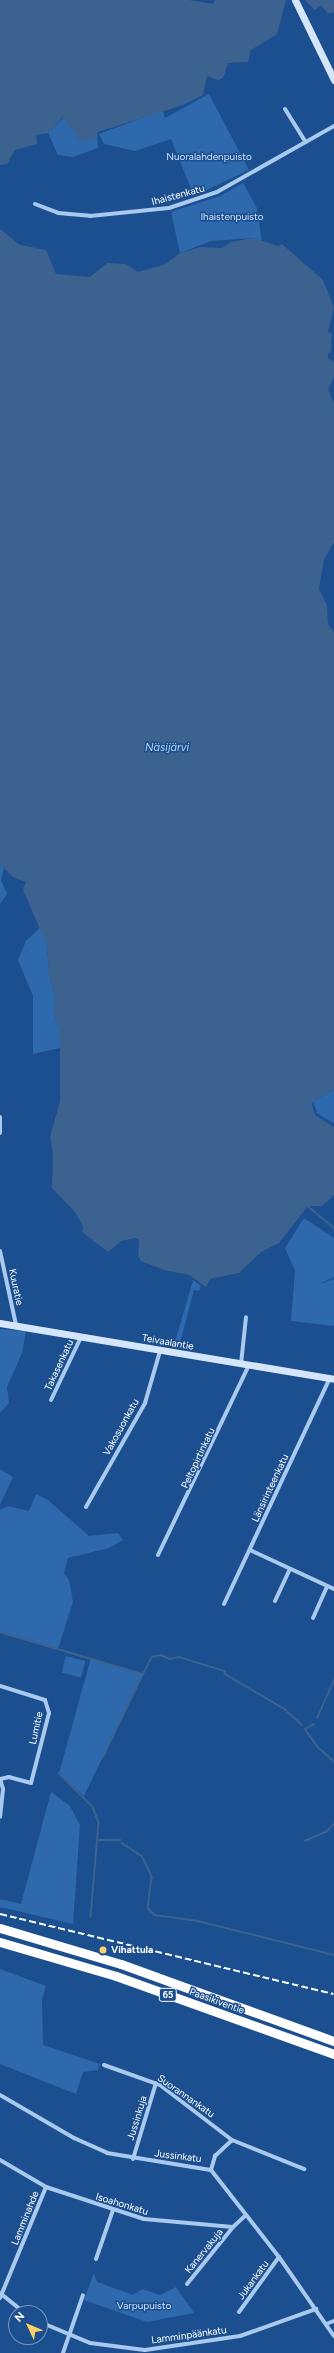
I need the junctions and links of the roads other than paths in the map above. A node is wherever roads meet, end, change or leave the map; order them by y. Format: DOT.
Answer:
graph roads {
  1 [pos="295,0"];
  2 [pos="334,80"];
  3 [pos="285,109"];
  4 [pos="334,126"];
  5 [pos="306,142"];
  6 [pos="35,204"];
  7 [pos="0,1117"];
  8 [pos="0,1132"];
  9 [pos="0,1251"];
  10 [pos="246,1317"];
  11 [pos="0,1323"];
  12 [pos="16,1325"];
  13 [pos="81,1337"];
  14 [pos="160,1351"];
  15 [pos="245,1365"];
  16 [pos="332,1379"];
  17 [pos="51,1400"];
  18 [pos="86,1507"];
  19 [pos="250,1550"];
  20 [pos="158,1555"];
  21 [pos="290,1569"];
  22 [pos="328,1587"];
  23 [pos="334,1589"];
  24 [pos="275,1601"];
  25 [pos="224,1604"];
  26 [pos="314,1618"];
  27 [pos="0,1686"];
  28 [pos="0,1779"];
  29 [pos="0,1816"];
  30 [pos="0,1928"];
  31 [pos="0,1942"];
  32 [pos="334,2041"];
  33 [pos="334,2054"];
  34 [pos="104,2065"];
  35 [pos="156,2083"];
  36 [pos="0,2095"];
  37 [pos="232,2140"];
  38 [pos="133,2159"];
  39 [pos="0,2160"];
  40 [pos="304,2169"];
  41 [pos="211,2170"];
  42 [pos="46,2187"];
  43 [pos="114,2210"];
  44 [pos="245,2216"];
  45 [pos="233,2227"];
  46 [pos="279,2257"];
  47 [pos="96,2259"];
  48 [pos="187,2284"];
  49 [pos="1,2295"];
  50 [pos="83,2295"];
  51 [pos="14,2305"];
  52 [pos="316,2309"];
  53 [pos="239,2312"];
  54 [pos="334,2321"];
  55 [pos="326,2324"];
  56 [pos="48,2326"];
  57 [pos="334,2336"];
  58 [pos="69,2337"];
  59 [pos="63,2353"];
  1 -- 2 [label="main road"];
  3 -- 5 [label="street"];
  4 -- 5 [label="street, Ihaistenkatu"];
  5 -- 6 [label="street, Ihaistenkatu"];
  7 -- 8 [label="street"];
  9 -- 12 [label="street, Kuuratie"];
  10 -- 15 [label="street, Peltopirtinkatu"];
  11 -- 12 [label="main road, Teivaalantie"];
  12 -- 13 [label="main road, Teivaalantie"];
  13 -- 14 [label="main road, Teivaalantie"];
  13 -- 17 [label="street, Takasenkatu"];
  14 -- 15 [label="main road, Teivaalantie"];
  14 -- 18 [label="street, Vakosuonkatu"];
  15 -- 16 [label="main road, Teivaalantie"];
  15 -- 20 [label="street, Peltopirtinkatu"];
  16 -- 19 [label="street, Länsirinteenkatu"];
  19 -- 21 [label="street"];
  19 -- 25 [label="street, Länsirinteenkatu"];
  21 -- 22 [label="street"];
  21 -- 24 [label="street"];
  22 -- 23 [label="street"];
  22 -- 26 [label="street"];
  27 -- 28 [label="street, Lumitie"];
  28 -- 29 [label="street"];
  30 -- 32 [label="highway, Paasikiventie / 65"];
  31 -- 33 [label="highway, Paasikiventie / 65"];
  34 -- 35 [label="street, Suorannankatu"];
  35 -- 37 [label="street, Suorannankatu"];
  35 -- 38 [label="street, Jussinkuja"];
  36 -- 38 [label="street, Jussinkatu"];
  37 -- 40 [label="street, Suorannankatu"];
  37 -- 41 [label="street"];
  38 -- 41 [label="street, Jussinkatu"];
  39 -- 42 [label="street, Isoahonkatu"];
  41 -- 44 [label="street, Jussinkatu"];
  42 -- 43 [label="street, Isoahonkatu"];
  42 -- 49 [label="street, Lamminahde"];
  43 -- 45 [label="street, Isoahonkatu"];
  43 -- 47 [label="street"];
  44 -- 45 [label="street"];
  44 -- 46 [label="street, Jussinkatu"];
  45 -- 48 [label="street, Kanervakuja"];
  46 -- 52 [label="street, Jussinkatu"];
  46 -- 53 [label="street, Jukankatu"];
  49 -- 51 [label="street"];
  50 -- 58 [label="street"];
  52 -- 55 [label="street, Jussinkatu"];
  52 -- 58 [label="street, Lamminpäänkatu"];
  54 -- 55 [label="street"];
  55 -- 57 [label="street, Jussinkatu"];
  56 -- 58 [label="street, Lamminpäänkatu"];
  58 -- 59 [label="street"];
}
